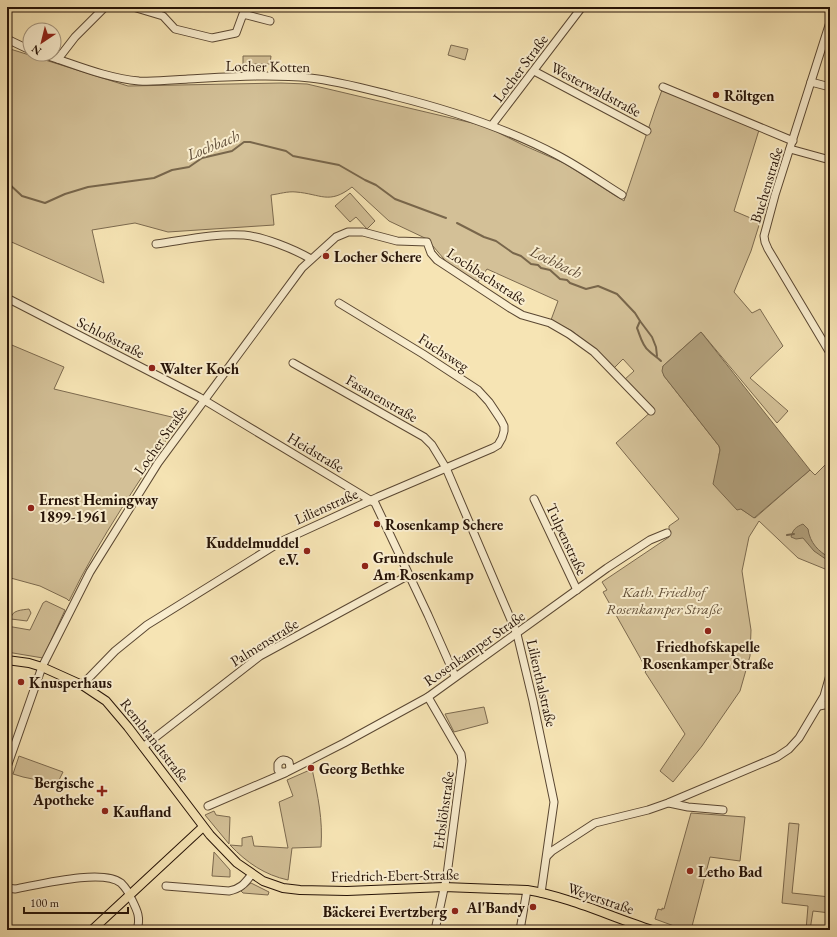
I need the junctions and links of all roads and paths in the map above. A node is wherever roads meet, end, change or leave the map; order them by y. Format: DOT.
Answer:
graph roads {
  1 [pos="104,7"];
  2 [pos="132,7"];
  3 [pos="582,7"];
  4 [pos="270,20"];
  5 [pos="830,22"];
  6 [pos="7,39"];
  7 [pos="22,46"];
  8 [pos="62,54"];
  9 [pos="62,60"];
  10 [pos="534,71"];
  11 [pos="811,82"];
  12 [pos="664,87"];
  13 [pos="830,87"];
  14 [pos="492,125"];
  15 [pos="647,131"];
  16 [pos="793,141"];
  17 [pos="790,149"];
  18 [pos="830,160"];
  19 [pos="622,195"];
  20 [pos="427,242"];
  21 [pos="156,244"];
  22 [pos="310,259"];
  23 [pos="7,298"];
  24 [pos="339,303"];
  25 [pos="830,353"];
  26 [pos="293,363"];
  27 [pos="203,401"];
  28 [pos="651,411"];
  29 [pos="498,445"];
  30 [pos="446,468"];
  31 [pos="534,498"];
  32 [pos="371,500"];
  33 [pos="666,533"];
  34 [pos="409,575"];
  35 [pos="577,590"];
  36 [pos="517,634"];
  37 [pos="7,660"];
  38 [pos="42,667"];
  39 [pos="830,675"];
  40 [pos="455,676"];
  41 [pos="82,685"];
  42 [pos="428,696"];
  43 [pos="830,704"];
  44 [pos="819,706"];
  45 [pos="143,747"];
  46 [pos="7,767"];
  47 [pos="668,803"];
  48 [pos="208,806"];
  49 [pos="724,810"];
  50 [pos="203,827"];
  51 [pos="546,856"];
  52 [pos="252,874"];
  53 [pos="166,886"];
  54 [pos="444,887"];
  55 [pos="7,888"];
  56 [pos="527,890"];
  57 [pos="541,893"];
  58 [pos="130,896"];
  59 [pos="92,930"];
  60 [pos="137,930"];
  61 [pos="435,930"];
  62 [pos="520,930"];
  63 [pos="652,930"];
  1 -- 8 [label="street"];
  2 -- 4 [label="street"];
  3 -- 10 [label="street, Locher Straße"];
  5 -- 11 [label="street, Buchenstraße"];
  6 -- 7 [label="street"];
  9 -- 14 [label="street, Locher Kotten"];
  10 -- 14 [label="street, Locher Straße"];
  10 -- 15 [label="street, Westerwaldstraße"];
  11 -- 13 [label="street"];
  11 -- 16 [label="street, Buchenstraße"];
  12 -- 16 [label="street"];
  14 -- 19 [label="street, Locher Kotten"];
  16 -- 17 [label="street, Buchenstraße"];
  17 -- 18 [label="street"];
  17 -- 25 [label="street, Buchenstraße"];
  20 -- 22 [label="street, Locher Straße"];
  20 -- 28 [label="street, Lochbachstraße"];
  21 -- 22 [label="street"];
  22 -- 27 [label="street, Locher Straße"];
  23 -- 27 [label="street, Schloßstraße"];
  24 -- 29 [label="street, Fuchsweg"];
  26 -- 30 [label="street, Fasanenstraße"];
  27 -- 32 [label="street, Heidstraße"];
  27 -- 38 [label="street, Locher Straße"];
  29 -- 30 [label="street, Lilienstraße"];
  30 -- 32 [label="street, Lilienstraße"];
  30 -- 36 [label="street, Lilienthalstraße"];
  31 -- 35 [label="street, Tulpenstraße"];
  32 -- 34 [label="street, Heidstraße"];
  32 -- 41 [label="street, Lilienstraße"];
  33 -- 35 [label="street, Rosenkamper Straße"];
  34 -- 40 [label="street, Heidstraße"];
  34 -- 45 [label="street, Palmenstraße"];
  35 -- 36 [label="street, Rosenkamper Straße"];
  36 -- 40 [label="street, Rosenkamper Straße"];
  36 -- 51 [label="street, Lilienthalstraße"];
  37 -- 38 [label="main road, Rembrandtstraße"];
  38 -- 41 [label="main road, Rembrandtstraße"];
  38 -- 46 [label="street, Locher Straße"];
  39 -- 44 [label="street"];
  40 -- 42 [label="street, Rosenkamper Straße"];
  41 -- 45 [label="main road, Rembrandtstraße"];
  42 -- 48 [label="street, Rosenkamper Straße"];
  42 -- 54 [label="street, Erbslöhstraße"];
  43 -- 44 [label="street"];
  44 -- 47 [label="street"];
  45 -- 50 [label="main road, Rembrandtstraße"];
  47 -- 49 [label="street"];
  47 -- 51 [label="street"];
  50 -- 52 [label="main road, Friedrich-Ebert-Straße"];
  50 -- 58 [label="main road"];
  51 -- 57 [label="street, Lilienthalstraße"];
  52 -- 53 [label="street"];
  52 -- 54 [label="main road, Friedrich-Ebert-Straße"];
  54 -- 56 [label="main road, Friedrich-Ebert-Straße"];
  54 -- 61 [label="street, Erbslöhstraße"];
  55 -- 58 [label="street"];
  56 -- 57 [label="main road, Friedrich-Ebert-Straße"];
  56 -- 62 [label="street"];
  57 -- 63 [label="main road, Weyerstraße"];
  58 -- 59 [label="main road"];
  58 -- 60 [label="street"];
}
